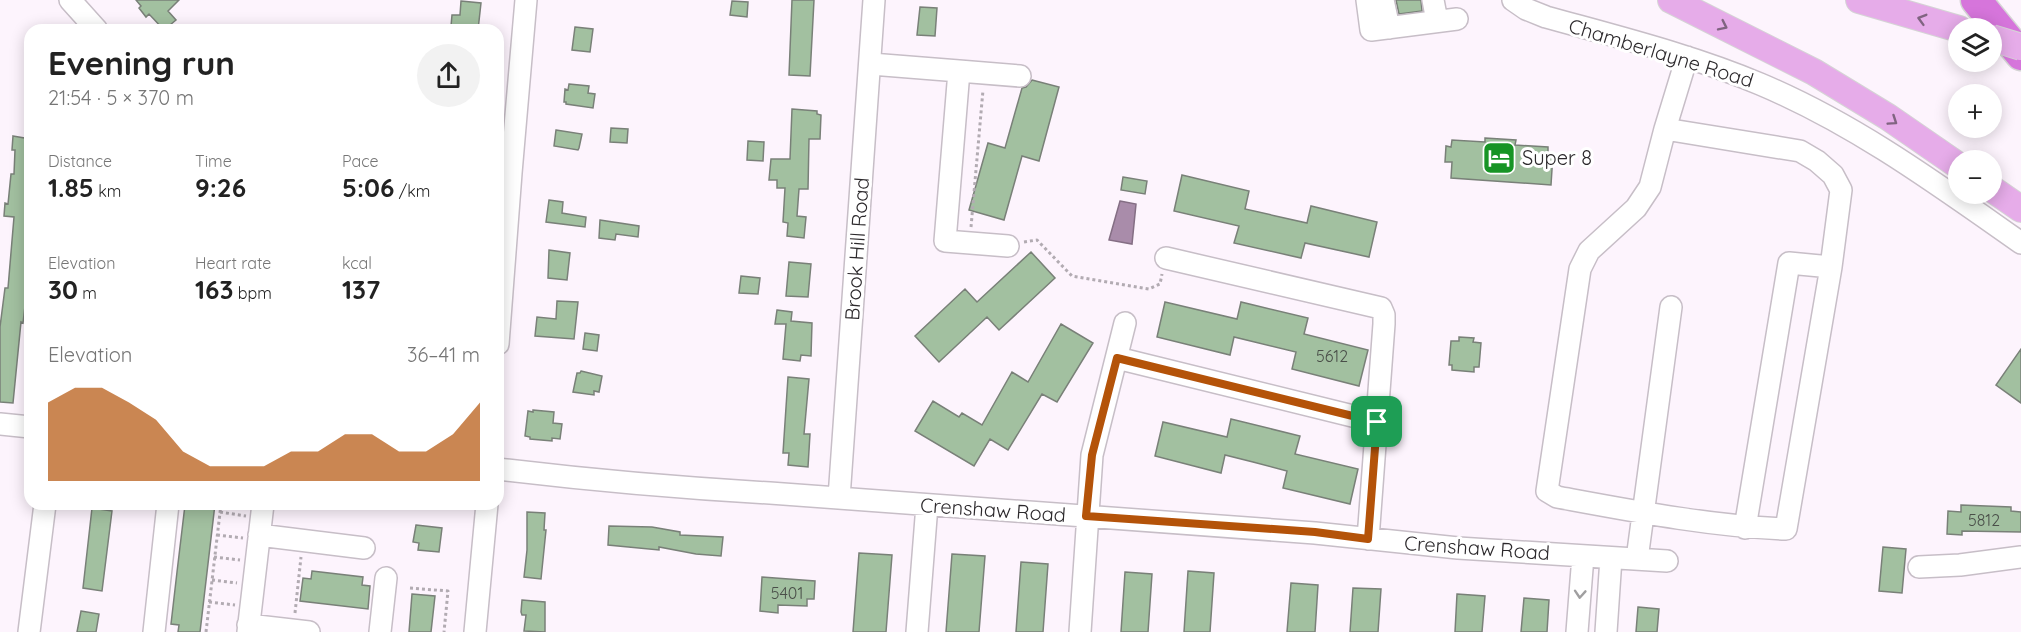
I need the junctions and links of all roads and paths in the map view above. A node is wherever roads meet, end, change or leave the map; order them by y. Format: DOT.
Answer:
graph roads {
  1 [pos="70,0"];
  2 [pos="526,0"];
  3 [pos="874,0"];
  4 [pos="1367,0"];
  5 [pos="1383,0"];
  6 [pos="1433,0"];
  7 [pos="1513,0"];
  8 [pos="1671,0"];
  9 [pos="1859,0"];
  10 [pos="1976,0"];
  11 [pos="92,24"];
  12 [pos="1948,26"];
  13 [pos="1389,28"];
  14 [pos="2002,41"];
  15 [pos="2021,47"];
  16 [pos="2021,55"];
  17 [pos="1687,57"];
  18 [pos="871,64"];
  19 [pos="958,71"];
  20 [pos="1020,76"];
  21 [pos="983,83"];
  22 [pos="1665,129"];
  23 [pos="1948,158"];
  24 [pos="2002,196"];
  25 [pos="2021,209"];
  26 [pos="971,232"];
  27 [pos="2021,243"];
  28 [pos="1008,246"];
  29 [pos="504,258"];
  30 [pos="1166,258"];
  31 [pos="1831,267"];
  32 [pos="1671,307"];
  33 [pos="1125,323"];
  34 [pos="1117,358"];
  35 [pos="1377,422"];
  36 [pos="0,424"];
  37 [pos="24,426"];
  38 [pos="504,470"];
  39 [pos="839,498"];
  40 [pos="927,505"];
  41 [pos="44,510"];
  42 [pos="167,510"];
  43 [pos="486,510"];
  44 [pos="220,512"];
  45 [pos="1643,513"];
  46 [pos="1086,516"];
  47 [pos="255,524"];
  48 [pos="1745,528"];
  49 [pos="217,535"];
  50 [pos="1368,539"];
  51 [pos="302,548"];
  52 [pos="364,548"];
  53 [pos="1583,556"];
  54 [pos="214,557"];
  55 [pos="2021,557"];
  56 [pos="1611,558"];
  57 [pos="1637,559"];
  58 [pos="245,560"];
  59 [pos="1667,561"];
  60 [pos="1919,567"];
  61 [pos="386,578"];
  62 [pos="212,580"];
  63 [pos="242,583"];
  64 [pos="410,588"];
  65 [pos="209,602"];
  66 [pos="245,621"];
  67 [pos="302,626"];
  68 [pos="30,632"];
  69 [pos="154,632"];
  70 [pos="206,632"];
  71 [pos="380,632"];
  72 [pos="444,632"];
  73 [pos="475,632"];
  74 [pos="918,632"];
  75 [pos="1080,632"];
  76 [pos="1577,632"];
  77 [pos="1606,632"];
  1 -- 11 [label="street"];
  2 -- 29 [label="street"];
  3 -- 18 [label="street, Brook Hill Road"];
  4 -- 13 [label="street"];
  5 -- 13 [label="street"];
  6 -- 13 [label="street"];
  7 -- 17 [label="street, Chamberlayne Road"];
  8 -- 23 [label="main road, Chamberlayne Road, one-way"];
  12 -- 9 [label="main road, one-way"];
  10 -- 16 [label="highway"];
  14 -- 15 [label="main road, bridge"];
  17 -- 22 [label="street"];
  17 -- 27 [label="street, Chamberlayne Road"];
  18 -- 19 [label="street"];
  18 -- 39 [label="street, Brook Hill Road"];
  19 -- 20 [label="street"];
  19 -- 28 [label="street"];
  21 -- 26 [label="path"];
  22 -- 31 [label="street"];
  22 -- 45 [label="street"];
  24 -- 25 [label="main road"];
  28 -- 30 [label="path"];
  30 -- 35 [label="street"];
  31 -- 48 [label="street"];
  31 -- 48 [label="street"];
  32 -- 45 [label="street"];
  33 -- 34 [label="street"];
  34 -- 35 [label="street"];
  34 -- 46 [label="street"];
  35 -- 50 [label="street"];
  36 -- 37 [label="street"];
  38 -- 39 [label="street, Crenshaw Road"];
  39 -- 40 [label="street, Crenshaw Road"];
  40 -- 46 [label="street, Crenshaw Road"];
  40 -- 74 [label="street"];
  41 -- 68 [label="street"];
  42 -- 69 [label="street"];
  43 -- 73 [label="street"];
  44 -- 47 [label="path"];
  44 -- 49 [label="path"];
  45 -- 48 [label="street"];
  45 -- 57 [label="street"];
  46 -- 50 [label="street, Crenshaw Road"];
  46 -- 75 [label="street"];
  47 -- 49 [label="path"];
  47 -- 52 [label="street"];
  47 -- 66 [label="street"];
  49 -- 54 [label="path"];
  50 -- 53 [label="street, Crenshaw Road"];
  51 -- 67 [label="path"];
  53 -- 56 [label="street, Crenshaw Road"];
  53 -- 76 [label="street, one-way"];
  54 -- 58 [label="path"];
  54 -- 62 [label="path"];
  55 -- 60 [label="street"];
  56 -- 57 [label="street, Crenshaw Road"];
  56 -- 77 [label="street"];
  57 -- 59 [label="street, Crenshaw Road"];
  61 -- 71 [label="street"];
  62 -- 63 [label="path"];
  62 -- 65 [label="path"];
  64 -- 72 [label="path"];
  65 -- 66 [label="path"];
  65 -- 70 [label="path"];
  66 -- 67 [label="street"];
}
